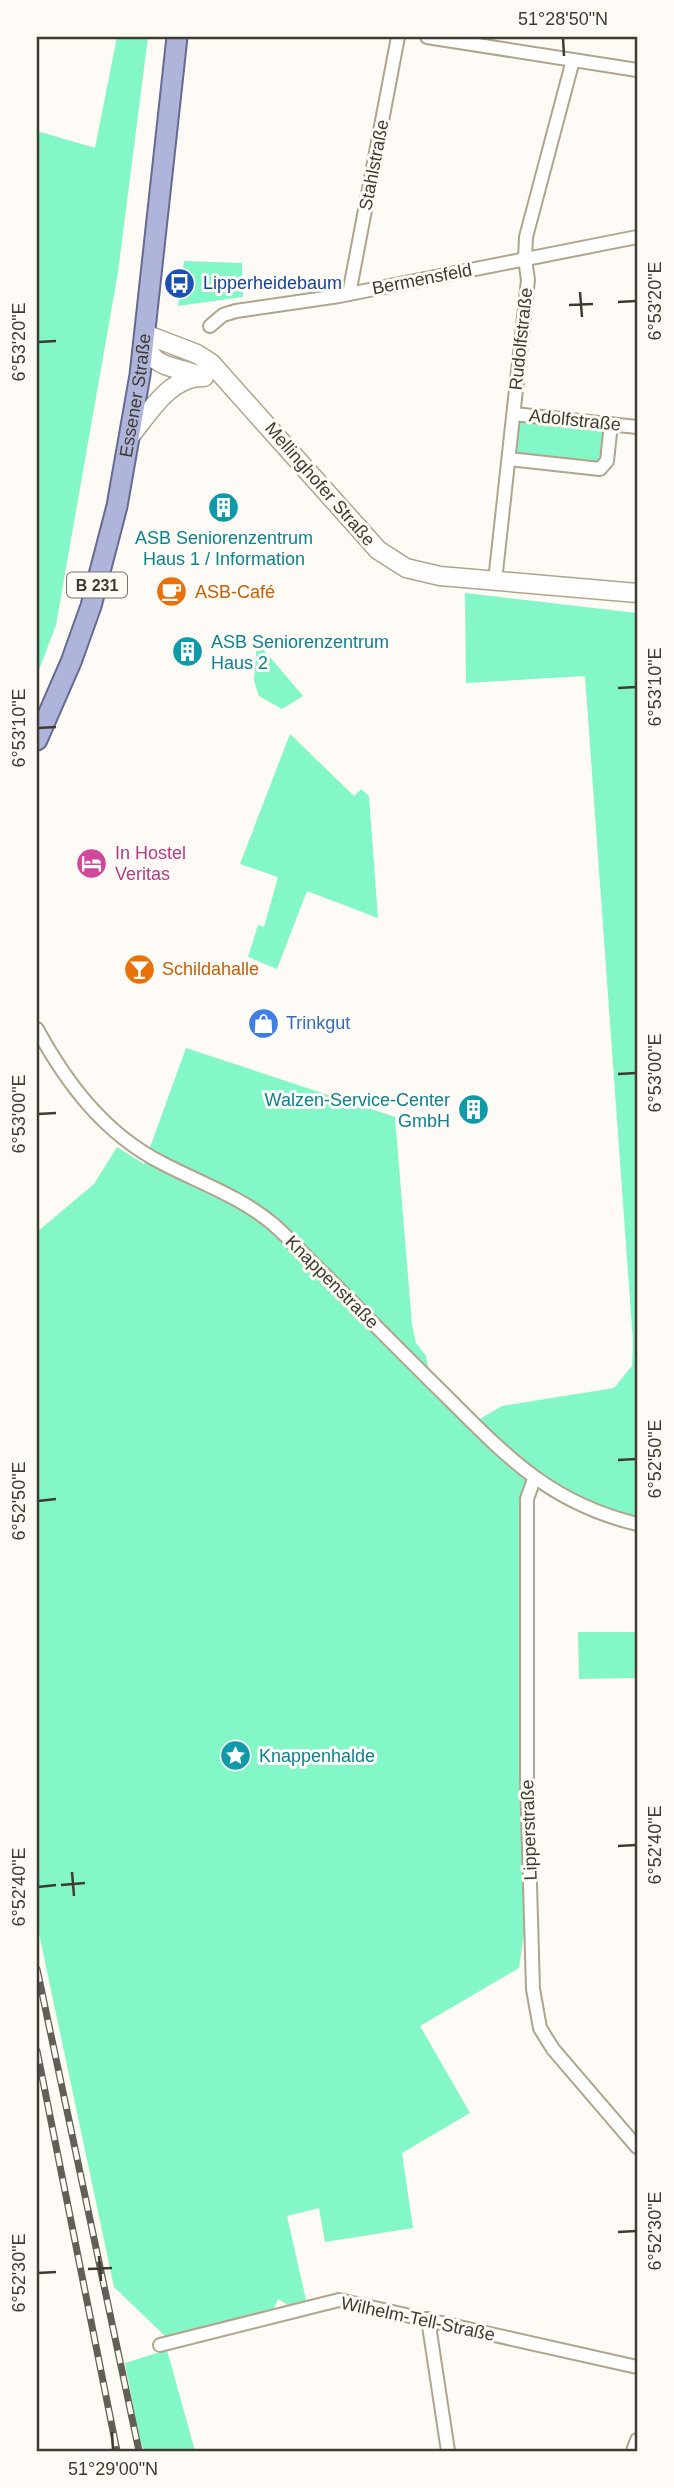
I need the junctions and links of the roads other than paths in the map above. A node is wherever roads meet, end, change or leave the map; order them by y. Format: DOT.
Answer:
graph roads {
  1 [pos="177,37"];
  2 [pos="398,37"];
  3 [pos="427,37"];
  4 [pos="573,60"];
  5 [pos="637,70"];
  6 [pos="637,237"];
  7 [pos="525,259"];
  8 [pos="349,294"];
  9 [pos="210,326"];
  10 [pos="145,334"];
  11 [pos="200,376"];
  12 [pos="232,385"];
  13 [pos="514,414"];
  14 [pos="611,425"];
  15 [pos="637,427"];
  16 [pos="131,436"];
  17 [pos="509,459"];
  18 [pos="495,581"];
  19 [pos="637,593"];
  20 [pos="37,740"];
  21 [pos="37,1029"];
  22 [pos="534,1479"];
  23 [pos="637,1524"];
  24 [pos="637,2147"];
  25 [pos="428,2319"];
  26 [pos="160,2345"];
  27 [pos="637,2367"];
  28 [pos="637,2440"];
  29 [pos="448,2451"];
  30 [pos="633,2451"];
  1 -- 10 [label="main road, Essener Straße / B 231"];
  2 -- 8 [label="street, Stahlstraße"];
  3 -- 4 [label="street"];
  4 -- 5 [label="street"];
  4 -- 7 [label="street, Rudolfstraße"];
  6 -- 7 [label="street, Bermensfeld"];
  7 -- 8 [label="street, Bermensfeld"];
  7 -- 13 [label="street, Rudolfstraße"];
  8 -- 9 [label="street, Bermensfeld"];
  10 -- 11 [label="main road"];
  10 -- 12 [label="main road, Mellinghofer Straße"];
  10 -- 16 [label="main road, Essener Straße / B 231"];
  11 -- 12 [label="main road"];
  11 -- 16 [label="main road"];
  12 -- 18 [label="main road, Mellinghofer Straße"];
  13 -- 14 [label="street, Adolfstraße"];
  13 -- 17 [label="street, Rudolfstraße"];
  14 -- 15 [label="street, Adolfstraße"];
  14 -- 17 [label="street"];
  16 -- 20 [label="main road, Essener Straße / B 231"];
  17 -- 18 [label="street, Rudolfstraße"];
  18 -- 19 [label="main road, Mellinghofer Straße"];
  21 -- 22 [label="street, Knappenstraße"];
  22 -- 23 [label="street, Knappenstraße"];
  22 -- 24 [label="street, Lipperstraße"];
  25 -- 26 [label="street, Wilhelm-Tell-Straße"];
  25 -- 27 [label="street, Wilhelm-Tell-Straße"];
  25 -- 29 [label="street"];
  28 -- 30 [label="street"];
}
